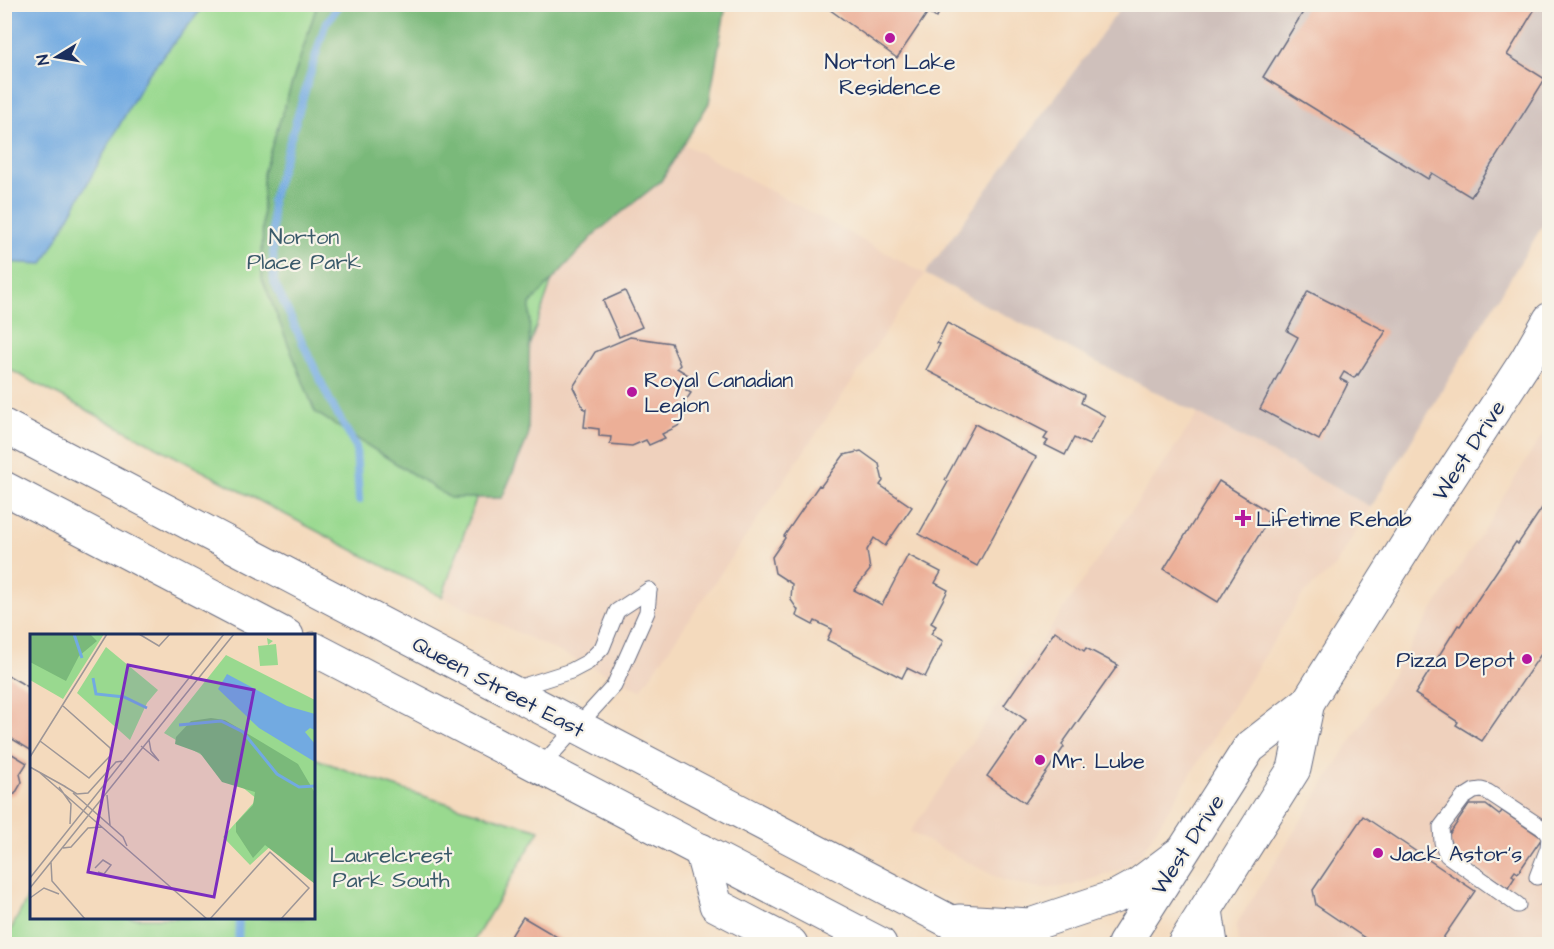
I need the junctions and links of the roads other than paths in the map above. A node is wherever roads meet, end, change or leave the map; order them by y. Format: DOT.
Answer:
graph roads {
  1 [pos="1550,319"];
  2 [pos="4,426"];
  3 [pos="4,488"];
  4 [pos="283,634"];
  5 [pos="315,650"];
  6 [pos="509,691"];
  7 [pos="1308,702"];
  8 [pos="577,727"];
  9 [pos="540,767"];
  10 [pos="701,850"];
  11 [pos="1179,854"];
  12 [pos="1537,878"];
  13 [pos="1518,905"];
  14 [pos="1206,910"];
  15 [pos="947,920"];
  16 [pos="790,945"];
  17 [pos="880,945"];
  18 [pos="993,945"];
  19 [pos="1124,945"];
  20 [pos="1184,945"];
  21 [pos="1211,945"];
  1 -- 7 [label="main road, West Drive"];
  2 -- 6 [label="main road, Queen Street East"];
  3 -- 4 [label="main road"];
  5 -- 9 [label="main road"];
  6 -- 8 [label="main road, Queen Street East"];
  6 -- 8 [label="lane"];
  7 -- 11 [label="main road, West Drive"];
  7 -- 14 [label="main road, West Drive"];
  8 -- 9 [label="lane"];
  8 -- 15 [label="main road, Queen Street East"];
  9 -- 10 [label="main road"];
  10 -- 16 [label="main road"];
  10 -- 17 [label="main road"];
  11 -- 15 [label="main road"];
  11 -- 19 [label="main road, West Drive"];
  12 -- 13 [label="lane"];
  14 -- 20 [label="main road, West Drive"];
  14 -- 21 [label="main road"];
  15 -- 18 [label="main road, Queen Street East"];
}
